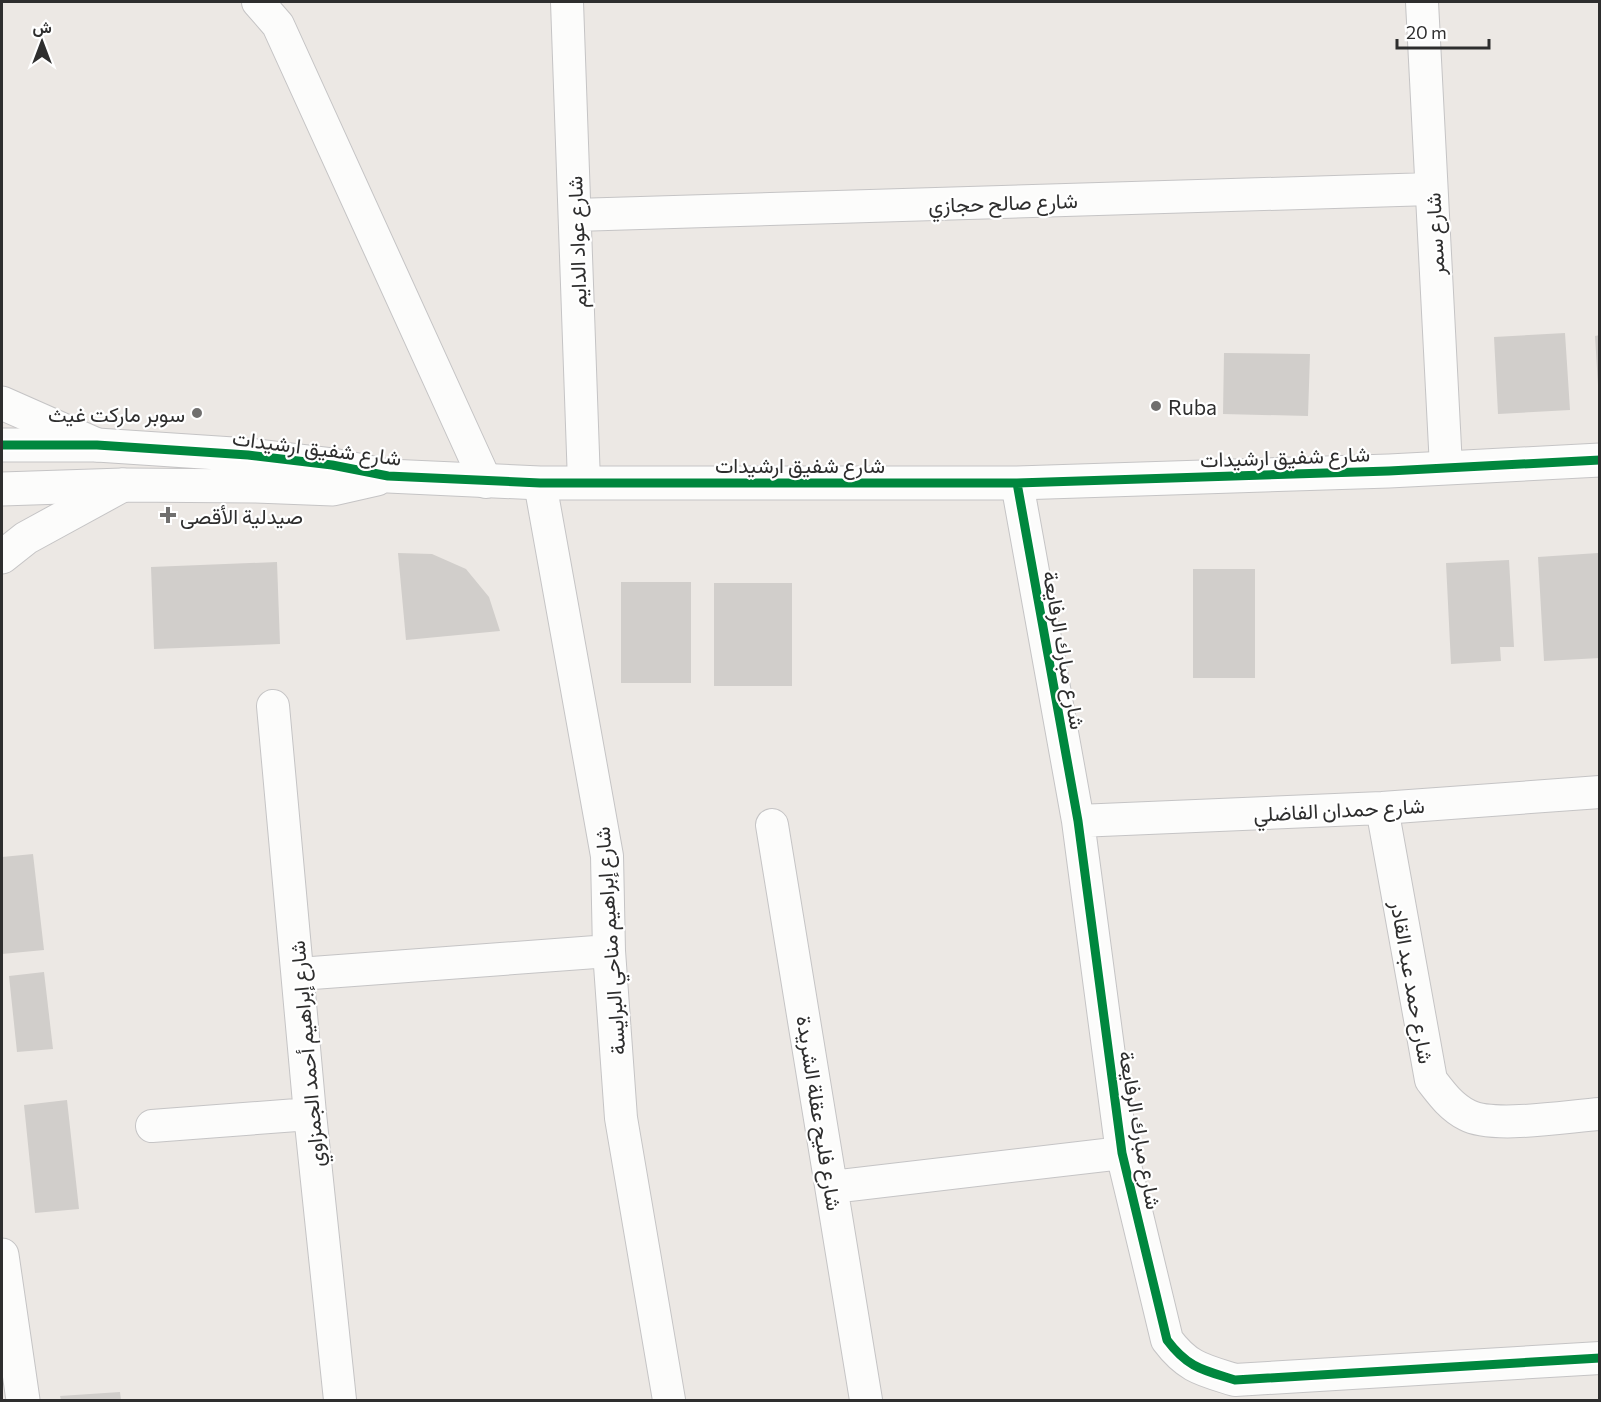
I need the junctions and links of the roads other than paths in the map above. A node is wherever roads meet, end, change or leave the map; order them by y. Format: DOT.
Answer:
graph roads {
  1 [pos="258,2"];
  2 [pos="567,2"];
  3 [pos="1422,2"];
  4 [pos="1431,189"];
  5 [pos="575,215"];
  6 [pos="2,403"];
  7 [pos="2,445"];
  8 [pos="97,445"];
  9 [pos="1599,460"];
  10 [pos="1446,467"];
  11 [pos="388,476"];
  12 [pos="486,482"];
  13 [pos="584,482"];
  14 [pos="540,483"];
  15 [pos="1017,483"];
  16 [pos="123,485"];
  17 [pos="2,489"];
  18 [pos="2,557"];
  19 [pos="273,706"];
  20 [pos="1599,792"];
  21 [pos="1382,808"];
  22 [pos="1078,821"];
  23 [pos="772,825"];
  24 [pos="609,951"];
  25 [pos="299,974"];
  26 [pos="310,1114"];
  27 [pos="1599,1114"];
  28 [pos="152,1126"];
  29 [pos="1122,1153"];
  30 [pos="832,1186"];
  31 [pos="2,1255"];
  32 [pos="1599,1358"];
  33 [pos="23,1401"];
  34 [pos="340,1401"];
  35 [pos="669,1401"];
  36 [pos="866,1401"];
  1 -- 12 [label="street"];
  2 -- 5 [label="street, شارع عواد الدايم"];
  3 -- 4 [label="street, شارع سمر"];
  4 -- 5 [label="street, شارع صالح حجازي"];
  4 -- 10 [label="street, شارع سمر"];
  5 -- 13 [label="street, شارع عواد الدايم"];
  6 -- 8 [label="street"];
  7 -- 8 [label="street, شارع شفيق ارشيدات"];
  8 -- 11 [label="street, شارع شفيق ارشيدات"];
  9 -- 10 [label="street, شارع شفيق ارشيدات"];
  10 -- 15 [label="street, شارع شفيق ارشيدات"];
  11 -- 12 [label="street, شارع شفيق ارشيدات"];
  11 -- 16 [label="street, شارع شفيق ارشيدات"];
  12 -- 14 [label="street, شارع شفيق ارشيدات"];
  13 -- 14 [label="street, شارع شفيق ارشيدات"];
  13 -- 15 [label="street, شارع شفيق ارشيدات"];
  14 -- 24 [label="street, شارع إبراهيم مناحي البرايسة"];
  15 -- 22 [label="street, شارع مبارك الرفايعة"];
  16 -- 17 [label="street, شارع شفيق ارشيدات"];
  16 -- 18 [label="street"];
  19 -- 25 [label="street, شارع إبراهيم أحمد الجمزاوي"];
  20 -- 21 [label="street, شارع حمدان الفاضلي"];
  21 -- 22 [label="street, شارع حمدان الفاضلي"];
  21 -- 27 [label="street, شارع حمد عبد القادر"];
  22 -- 29 [label="street, شارع مبارك الرفايعة"];
  23 -- 30 [label="street, شارع فليح عقلة الشريدة"];
  24 -- 25 [label="street"];
  24 -- 35 [label="street, شارع إبراهيم مناحي البرايسة"];
  25 -- 26 [label="street, شارع إبراهيم أحمد الجمزاوي"];
  26 -- 28 [label="street"];
  26 -- 34 [label="street, شارع إبراهيم أحمد الجمزاوي"];
  29 -- 30 [label="street"];
  29 -- 32 [label="street, شارع مبارك الرفايعة"];
  30 -- 36 [label="street, شارع فليح عقلة الشريدة"];
  31 -- 33 [label="street"];
}
